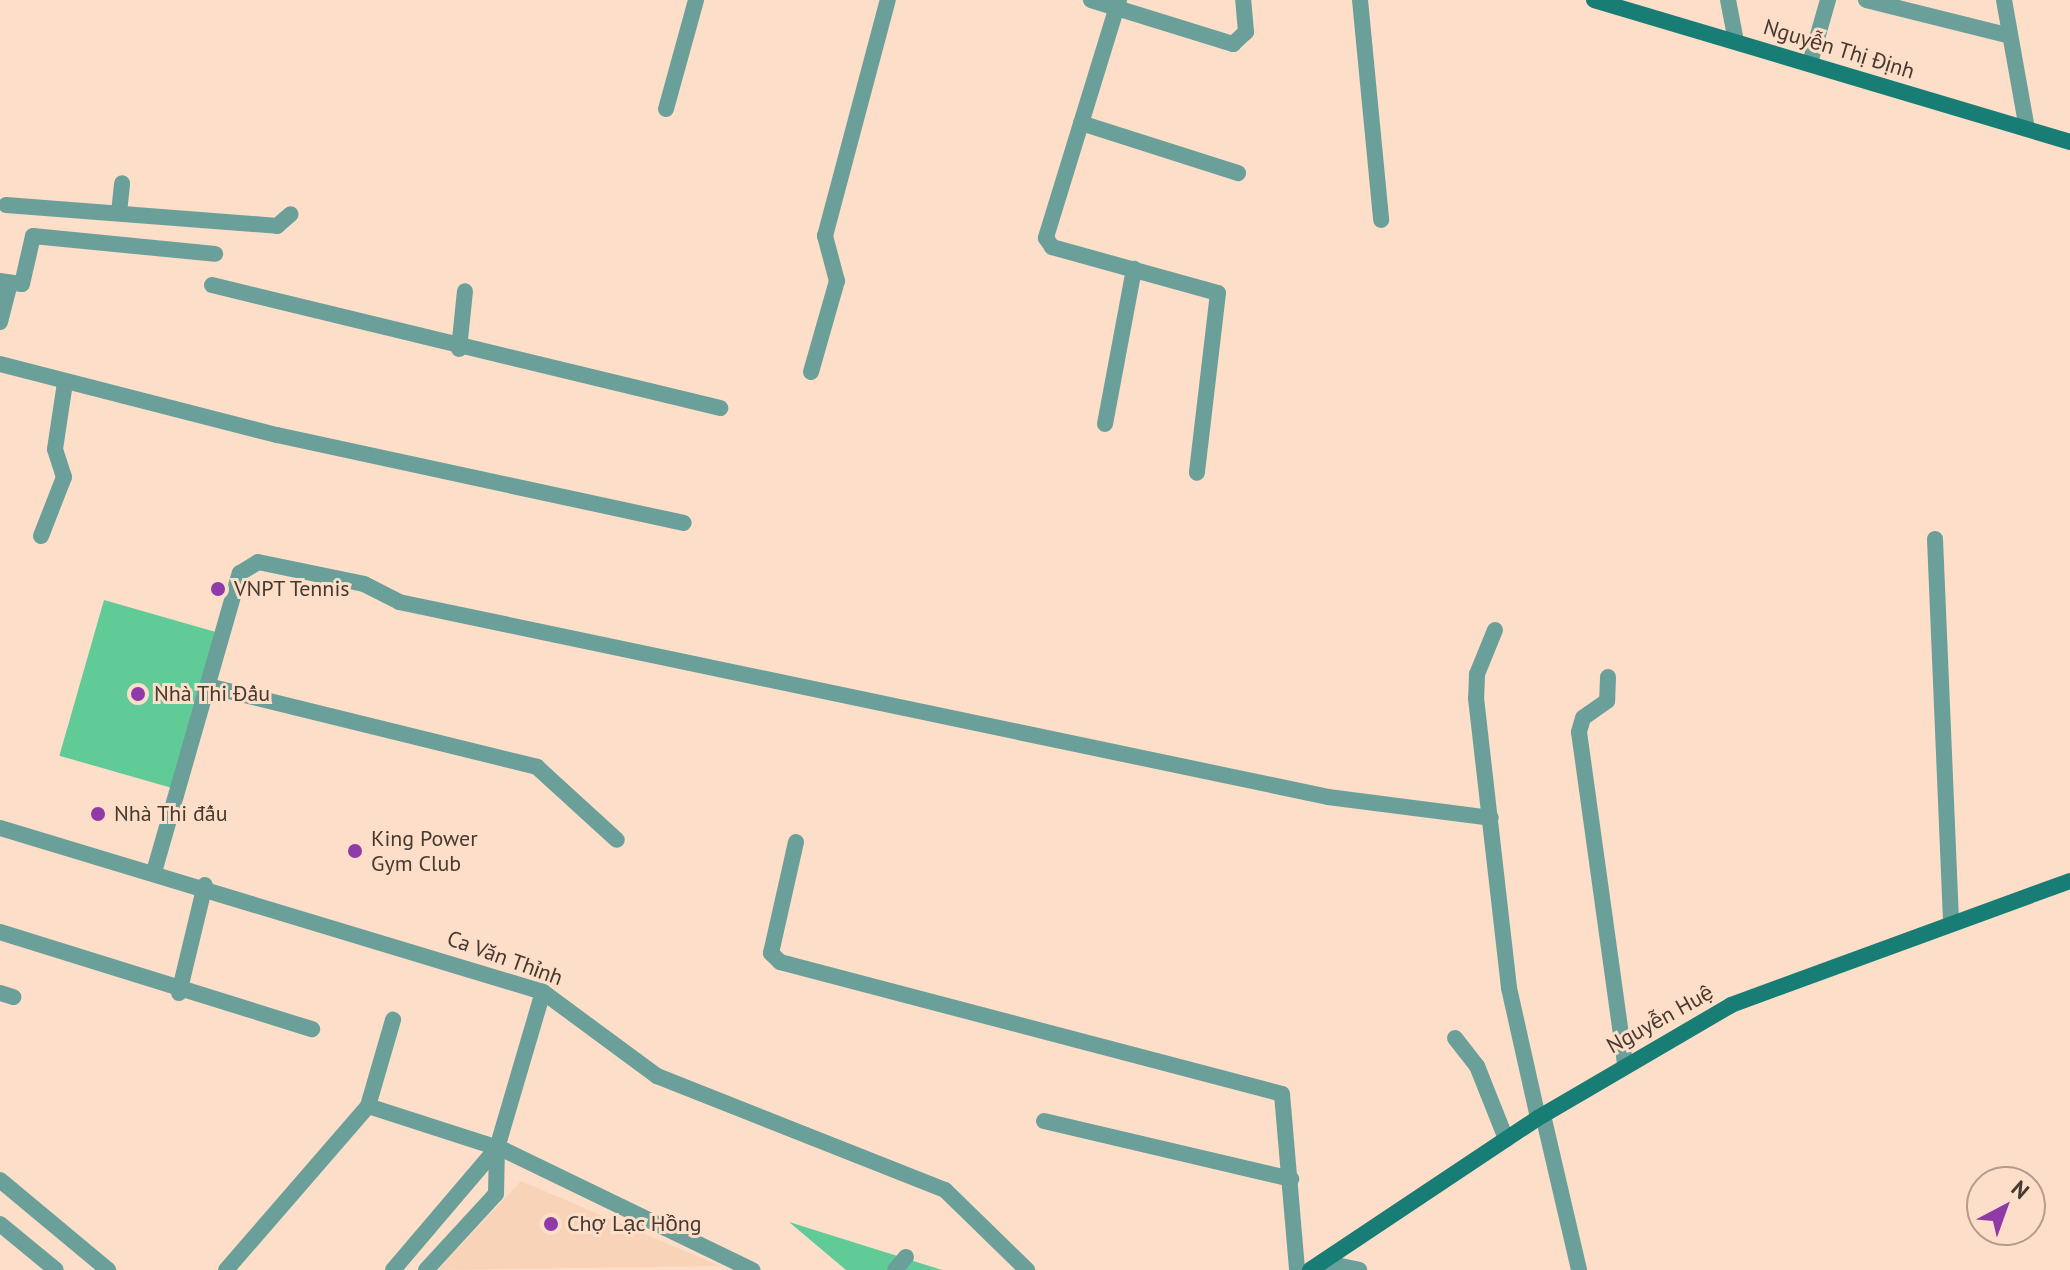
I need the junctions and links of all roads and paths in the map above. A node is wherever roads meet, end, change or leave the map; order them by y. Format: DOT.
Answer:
graph roads {
  1 [pos="696,0"];
  2 [pos="888,0"];
  3 [pos="1091,0"];
  4 [pos="1243,0"];
  5 [pos="1360,0"];
  6 [pos="1728,0"];
  7 [pos="1828,0"];
  8 [pos="1866,0"];
  9 [pos="2004,0"];
  10 [pos="1597,1"];
  11 [pos="1117,4"];
  12 [pos="2010,36"];
  13 [pos="1736,41"];
  14 [pos="1810,63"];
  15 [pos="666,109"];
  16 [pos="1081,123"];
  17 [pos="2027,129"];
  18 [pos="2070,142"];
  19 [pos="1238,173"];
  20 [pos="122,183"];
  21 [pos="6,205"];
  22 [pos="119,213"];
  23 [pos="291,214"];
  24 [pos="1381,220"];
  25 [pos="215,254"];
  26 [pos="1134,269"];
  27 [pos="5,282"];
  28 [pos="212,285"];
  29 [pos="465,291"];
  30 [pos="0,322"];
  31 [pos="459,349"];
  32 [pos="0,364"];
  33 [pos="811,372"];
  34 [pos="65,383"];
  35 [pos="720,408"];
  36 [pos="1105,424"];
  37 [pos="1197,473"];
  38 [pos="684,523"];
  39 [pos="41,536"];
  40 [pos="1935,539"];
  41 [pos="1495,630"];
  42 [pos="1608,677"];
  43 [pos="208,686"];
  44 [pos="1491,818"];
  45 [pos="0,828"];
  46 [pos="617,840"];
  47 [pos="796,842"];
  48 [pos="154,872"];
  49 [pos="2070,881"];
  50 [pos="205,885"];
  51 [pos="1951,923"];
  52 [pos="0,932"];
  53 [pos="543,992"];
  54 [pos="179,993"];
  55 [pos="393,1020"];
  56 [pos="312,1029"];
  57 [pos="1455,1038"];
  58 [pos="1625,1064"];
  59 [pos="368,1106"];
  60 [pos="1540,1117"];
  61 [pos="1044,1121"];
  62 [pos="1506,1139"];
  63 [pos="497,1148"];
  64 [pos="1291,1179"];
  65 [pos="0,1180"];
  66 [pos="0,1224"];
  67 [pos="732,1263"];
  68 [pos="1316,1266"];
  69 [pos="56,1270"];
  70 [pos="108,1270"];
  71 [pos="226,1270"];
  72 [pos="393,1270"];
  73 [pos="426,1270"];
  74 [pos="752,1270"];
  75 [pos="1027,1270"];
  76 [pos="1297,1270"];
  77 [pos="1359,1270"];
  78 [pos="1579,1270"];
  1 -- 15 [label="street"];
  2 -- 33 [label="street"];
  3 -- 11 [label="street"];
  4 -- 11 [label="street"];
  5 -- 24 [label="street"];
  6 -- 13 [label="street"];
  7 -- 14 [label="street"];
  8 -- 12 [label="street"];
  9 -- 12 [label="street"];
  10 -- 13 [label="main road, Nguyễn Thị Định"];
  11 -- 16 [label="street"];
  12 -- 17 [label="street"];
  13 -- 14 [label="main road, Nguyễn Thị Định"];
  14 -- 17 [label="main road, Nguyễn Thị Định"];
  16 -- 19 [label="street"];
  16 -- 26 [label="street"];
  17 -- 18 [label="main road, Nguyễn Thị Định"];
  20 -- 22 [label="street"];
  21 -- 22 [label="street"];
  22 -- 23 [label="street"];
  25 -- 27 [label="street"];
  26 -- 36 [label="street"];
  26 -- 37 [label="street"];
  27 -- 30 [label="street"];
  28 -- 31 [label="street"];
  29 -- 31 [label="street"];
  31 -- 35 [label="street"];
  32 -- 34 [label="street"];
  34 -- 38 [label="street"];
  34 -- 39 [label="street"];
  40 -- 51 [label="street"];
  41 -- 44 [label="street"];
  42 -- 58 [label="street"];
  43 -- 44 [label="street"];
  43 -- 46 [label="street"];
  43 -- 48 [label="street"];
  44 -- 60 [label="street"];
  45 -- 48 [label="street, Ca Văn Thỉnh"];
  47 -- 64 [label="street"];
  48 -- 50 [label="street, Ca Văn Thỉnh"];
  49 -- 51 [label="main road, Nguyễn Huệ"];
  50 -- 53 [label="street, Ca Văn Thỉnh"];
  50 -- 54 [label="street"];
  51 -- 58 [label="main road, Nguyễn Huệ"];
  52 -- 54 [label="street"];
  53 -- 63 [label="street"];
  53 -- 75 [label="street, Ca Văn Thỉnh"];
  54 -- 56 [label="street"];
  55 -- 59 [label="street"];
  57 -- 62 [label="street"];
  58 -- 60 [label="main road, Nguyễn Huệ"];
  59 -- 63 [label="street"];
  59 -- 71 [label="street"];
  60 -- 62 [label="main road, Nguyễn Huệ"];
  60 -- 78 [label="street"];
  61 -- 64 [label="street"];
  62 -- 68 [label="main road, Nguyễn Huệ"];
  63 -- 67 [label="street"];
  63 -- 72 [label="street"];
  63 -- 73 [label="street"];
  64 -- 76 [label="street"];
  65 -- 70 [label="street"];
  66 -- 69 [label="street"];
  67 -- 74 [label="street"];
  68 -- 77 [label="street"];
}
